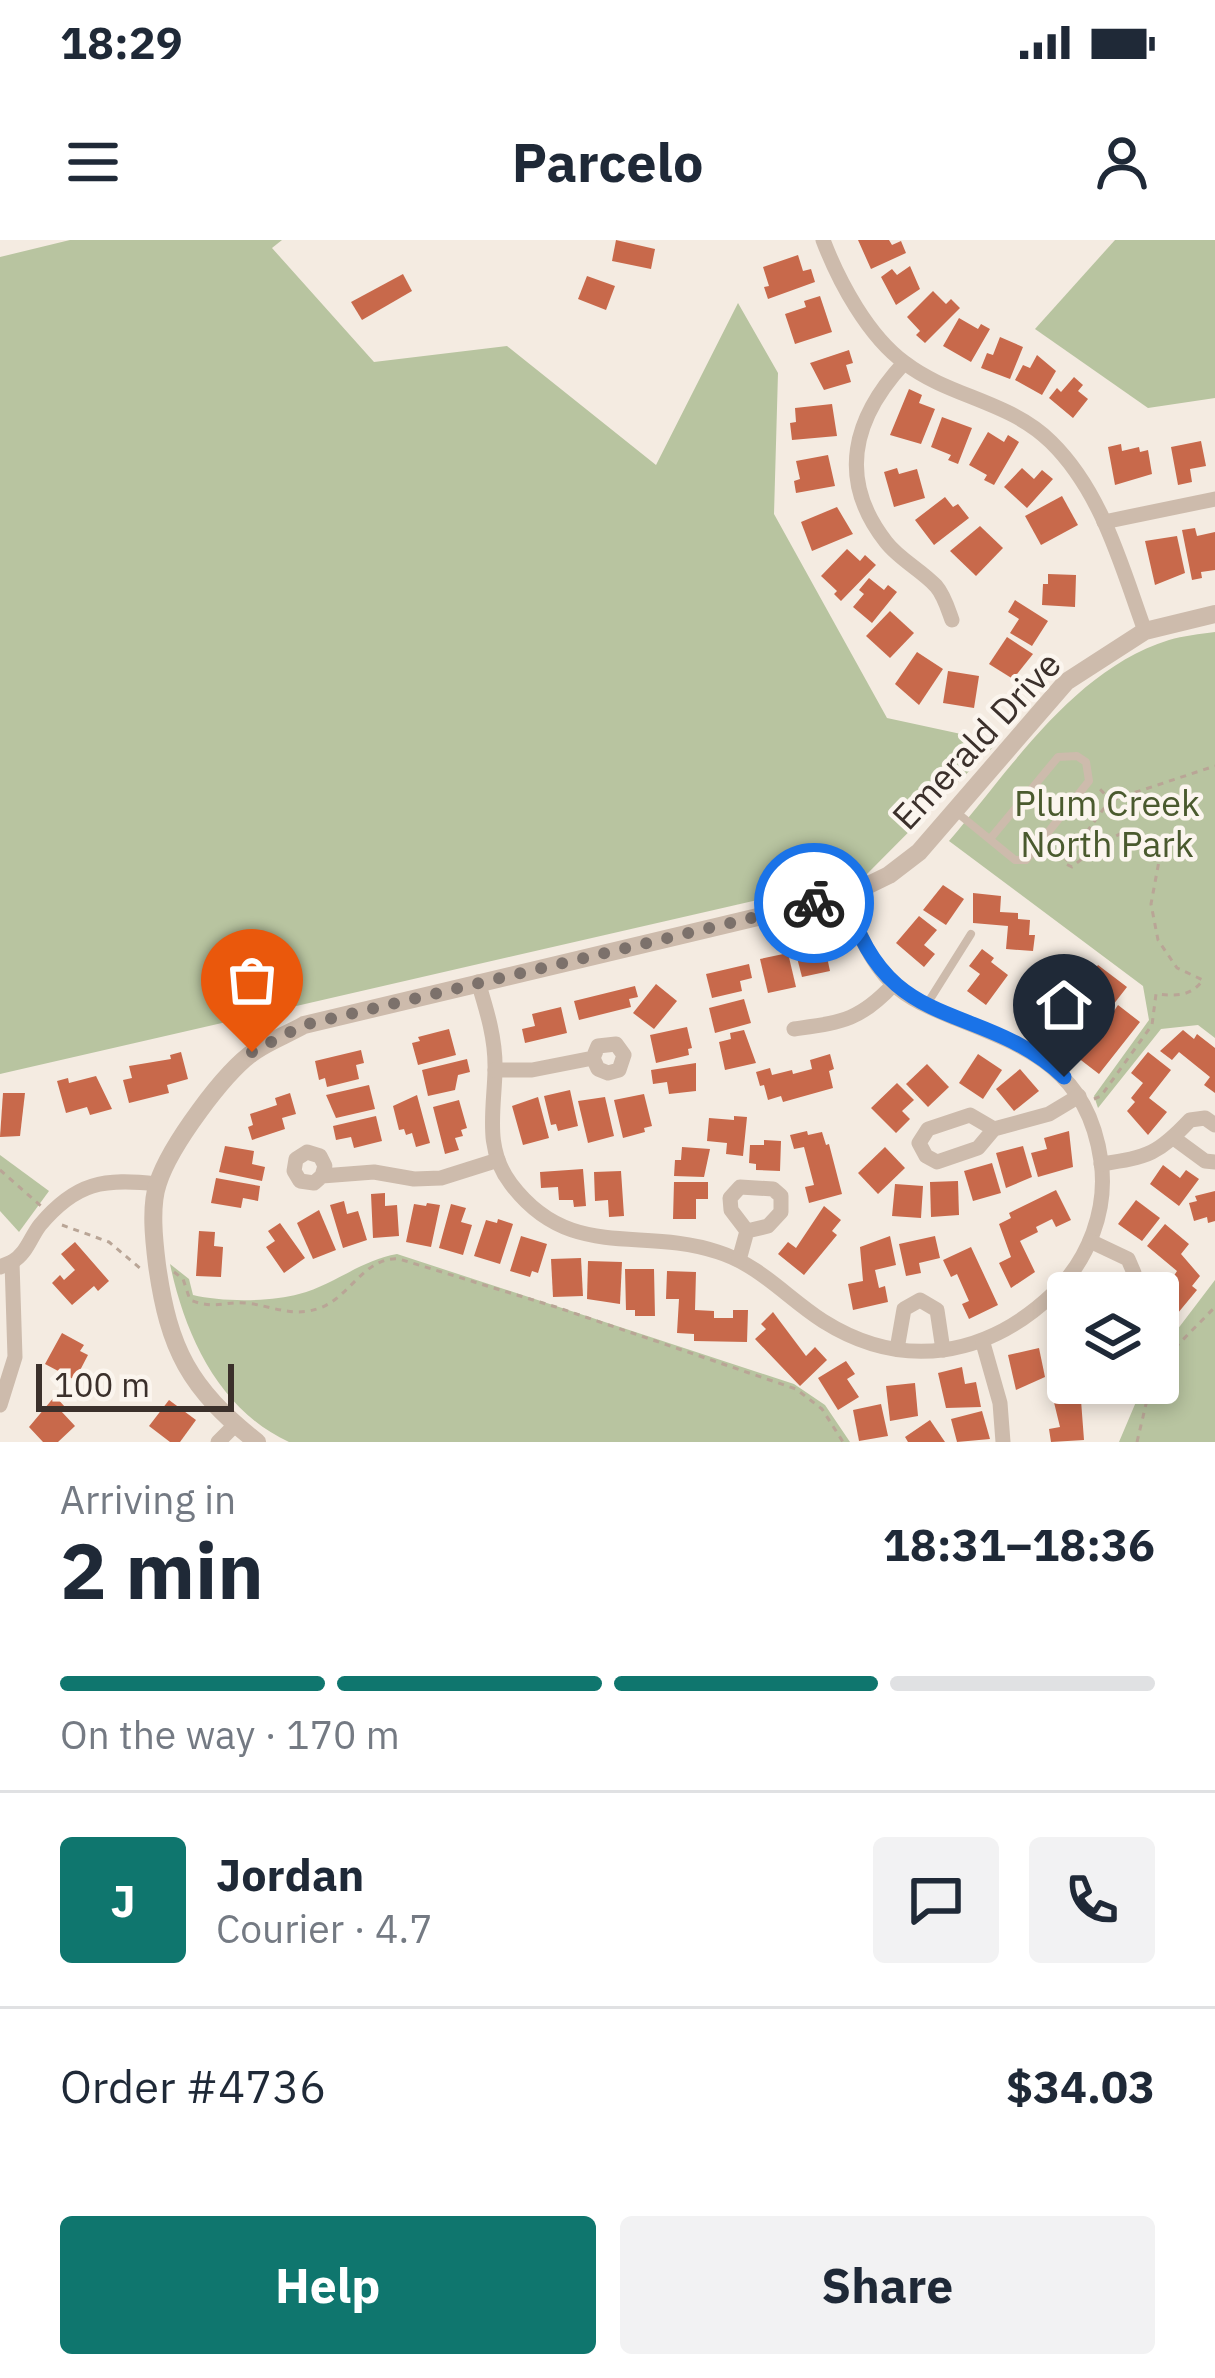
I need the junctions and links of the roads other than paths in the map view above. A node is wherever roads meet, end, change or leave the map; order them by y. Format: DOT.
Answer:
graph roads {
  1 [pos="824,240"];
  2 [pos="904,363"];
  3 [pos="1215,500"];
  4 [pos="1104,522"];
  5 [pos="1215,614"];
  6 [pos="952,620"];
  7 [pos="1145,631"];
  8 [pos="954,810"];
  9 [pos="990,839"];
  10 [pos="846,896"];
  11 [pos="971,934"];
  12 [pos="478,982"];
  13 [pos="893,985"];
  14 [pos="927,1006"];
  15 [pos="794,1028"];
  16 [pos="593,1058"];
  17 [pos="496,1070"];
  18 [pos="1081,1100"];
  19 [pos="1215,1125"];
  20 [pos="994,1129"];
  21 [pos="1175,1139"];
  22 [pos="498,1160"];
  23 [pos="1215,1162"];
  24 [pos="1101,1164"];
  25 [pos="322,1177"];
  26 [pos="158,1184"];
  27 [pos="747,1231"];
  28 [pos="1090,1241"];
  29 [pos="739,1259"];
  30 [pos="6,1265"];
  31 [pos="1071,1272"];
  32 [pos="1134,1272"];
  33 [pos="1047,1298"];
  34 [pos="983,1343"];
  35 [pos="897,1349"];
  36 [pos="943,1350"];
  37 [pos="0,1406"];
  38 [pos="235,1425"];
  39 [pos="218,1442"];
  40 [pos="257,1442"];
  41 [pos="1003,1442"];
  1 -- 2 [label="street"];
  2 -- 4 [label="street"];
  2 -- 6 [label="street"];
  3 -- 4 [label="street"];
  4 -- 7 [label="street"];
  5 -- 7 [label="street, Emerald Drive"];
  7 -- 8 [label="street, Emerald Drive"];
  8 -- 9 [label="lane"];
  8 -- 10 [label="street, Emerald Drive"];
  9 -- 9 [label="lane"];
  10 -- 12 [label="street, Emerald Drive"];
  10 -- 13 [label="street"];
  11 -- 14 [label="lane"];
  12 -- 17 [label="street"];
  12 -- 26 [label="street, Emerald Drive"];
  13 -- 14 [label="street"];
  13 -- 15 [label="street"];
  14 -- 18 [label="street"];
  16 -- 17 [label="street"];
  17 -- 22 [label="street"];
  18 -- 20 [label="street"];
  18 -- 24 [label="street"];
  19 -- 21 [label="street"];
  21 -- 23 [label="street"];
  21 -- 24 [label="street"];
  22 -- 25 [label="street"];
  22 -- 29 [label="street"];
  24 -- 28 [label="street"];
  26 -- 30 [label="street"];
  26 -- 38 [label="street, Emerald Drive"];
  27 -- 29 [label="street"];
  28 -- 31 [label="street"];
  28 -- 32 [label="street"];
  29 -- 35 [label="street"];
  30 -- 37 [label="street"];
  33 -- 34 [label="street"];
  34 -- 36 [label="street"];
  34 -- 41 [label="street"];
  35 -- 36 [label="street"];
  35 -- 36 [label="street"];
  38 -- 39 [label="street"];
  38 -- 40 [label="street, Emerald Drive"];
}
